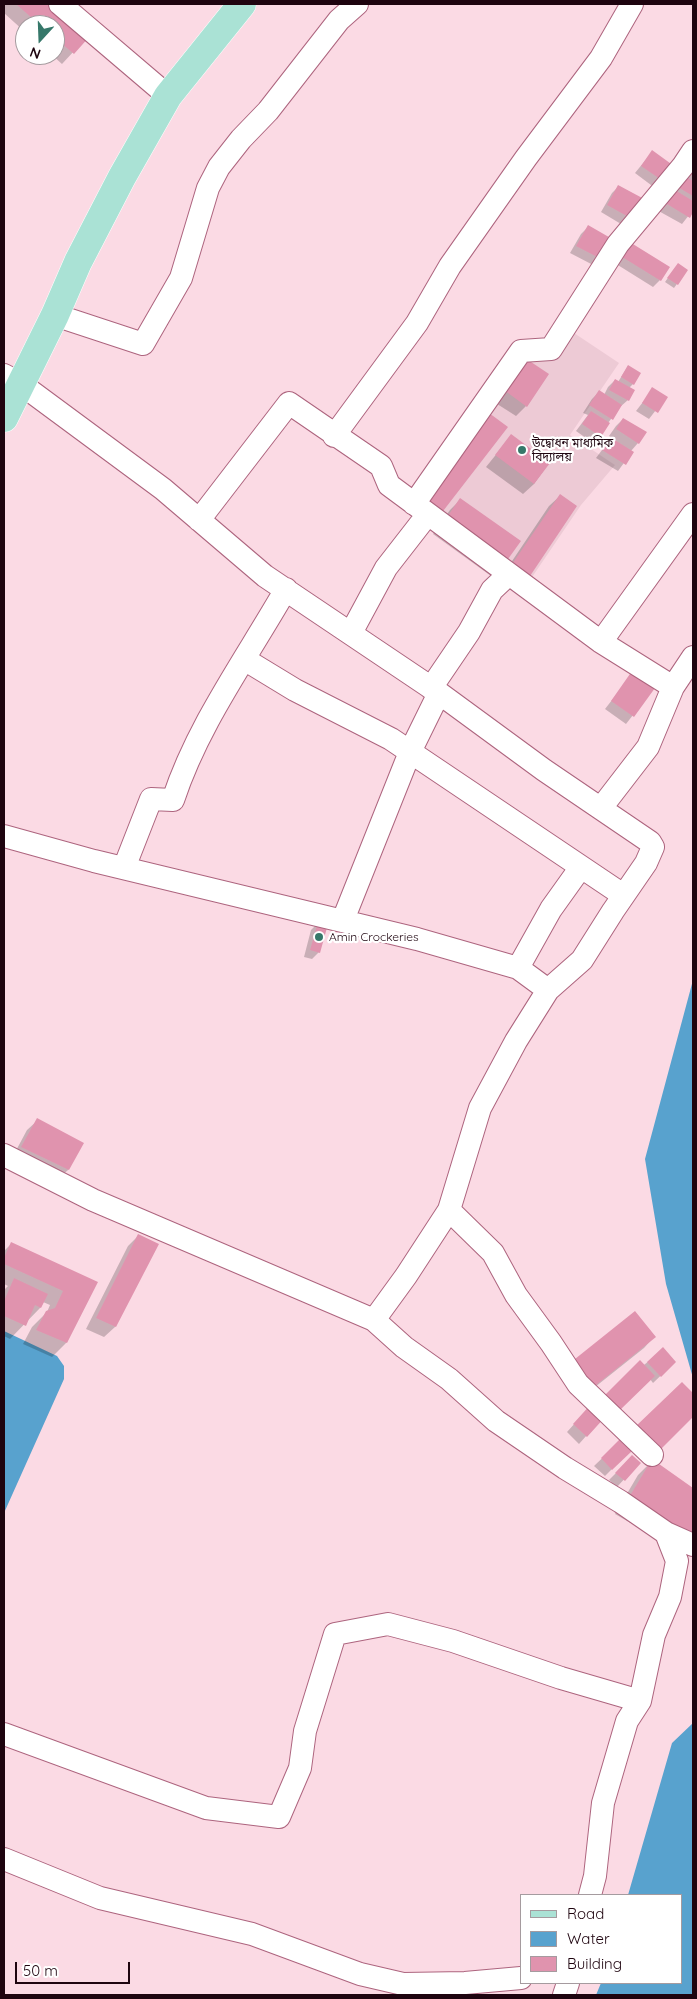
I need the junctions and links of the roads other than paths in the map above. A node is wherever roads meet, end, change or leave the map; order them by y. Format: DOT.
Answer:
graph roads {
  1 [pos="62,4"];
  2 [pos="242,4"];
  3 [pos="357,4"];
  4 [pos="632,4"];
  5 [pos="168,96"];
  6 [pos="693,151"];
  7 [pos="55,315"];
  8 [pos="12,380"];
  9 [pos="4,418"];
  10 [pos="334,436"];
  11 [pos="421,509"];
  12 [pos="693,514"];
  13 [pos="199,520"];
  14 [pos="509,574"];
  15 [pos="286,589"];
  16 [pos="351,633"];
  17 [pos="601,642"];
  18 [pos="693,657"];
  19 [pos="244,659"];
  20 [pos="673,687"];
  21 [pos="435,691"];
  22 [pos="410,752"];
  23 [pos="601,808"];
  24 [pos="4,836"];
  25 [pos="581,867"];
  26 [pos="124,868"];
  27 [pos="623,896"];
  28 [pos="343,920"];
  29 [pos="518,968"];
  30 [pos="548,990"];
  31 [pos="4,1155"];
  32 [pos="449,1210"];
  33 [pos="374,1320"];
  34 [pos="652,1455"];
  35 [pos="666,1533"];
  36 [pos="693,1545"];
  37 [pos="640,1701"];
  38 [pos="4,1734"];
  39 [pos="4,1859"];
  40 [pos="590,1894"];
  41 [pos="520,1978"];
  1 -- 5 [label="street"];
  2 -- 5 [label="main road"];
  3 -- 7 [label="street"];
  4 -- 10 [label="street"];
  5 -- 7 [label="main road"];
  6 -- 11 [label="street"];
  7 -- 8 [label="main road"];
  8 -- 9 [label="main road"];
  8 -- 13 [label="street"];
  10 -- 11 [label="street"];
  10 -- 13 [label="street"];
  11 -- 14 [label="street"];
  11 -- 16 [label="street"];
  12 -- 17 [label="street"];
  13 -- 15 [label="street"];
  14 -- 17 [label="street"];
  14 -- 21 [label="street"];
  15 -- 16 [label="street"];
  15 -- 19 [label="street"];
  16 -- 21 [label="street"];
  17 -- 20 [label="street"];
  18 -- 20 [label="street"];
  19 -- 22 [label="street"];
  19 -- 26 [label="street"];
  20 -- 23 [label="street"];
  21 -- 22 [label="street"];
  21 -- 23 [label="street"];
  22 -- 25 [label="street"];
  22 -- 28 [label="street"];
  23 -- 27 [label="street"];
  24 -- 26 [label="street"];
  25 -- 27 [label="street"];
  25 -- 29 [label="street"];
  26 -- 28 [label="street"];
  27 -- 30 [label="street"];
  28 -- 29 [label="street"];
  29 -- 30 [label="street"];
  30 -- 32 [label="street"];
  31 -- 33 [label="street"];
  32 -- 33 [label="street"];
  32 -- 34 [label="street"];
  33 -- 35 [label="street"];
  35 -- 36 [label="street"];
  35 -- 37 [label="street"];
  37 -- 38 [label="street"];
  37 -- 40 [label="street"];
  39 -- 41 [label="street"];
}
